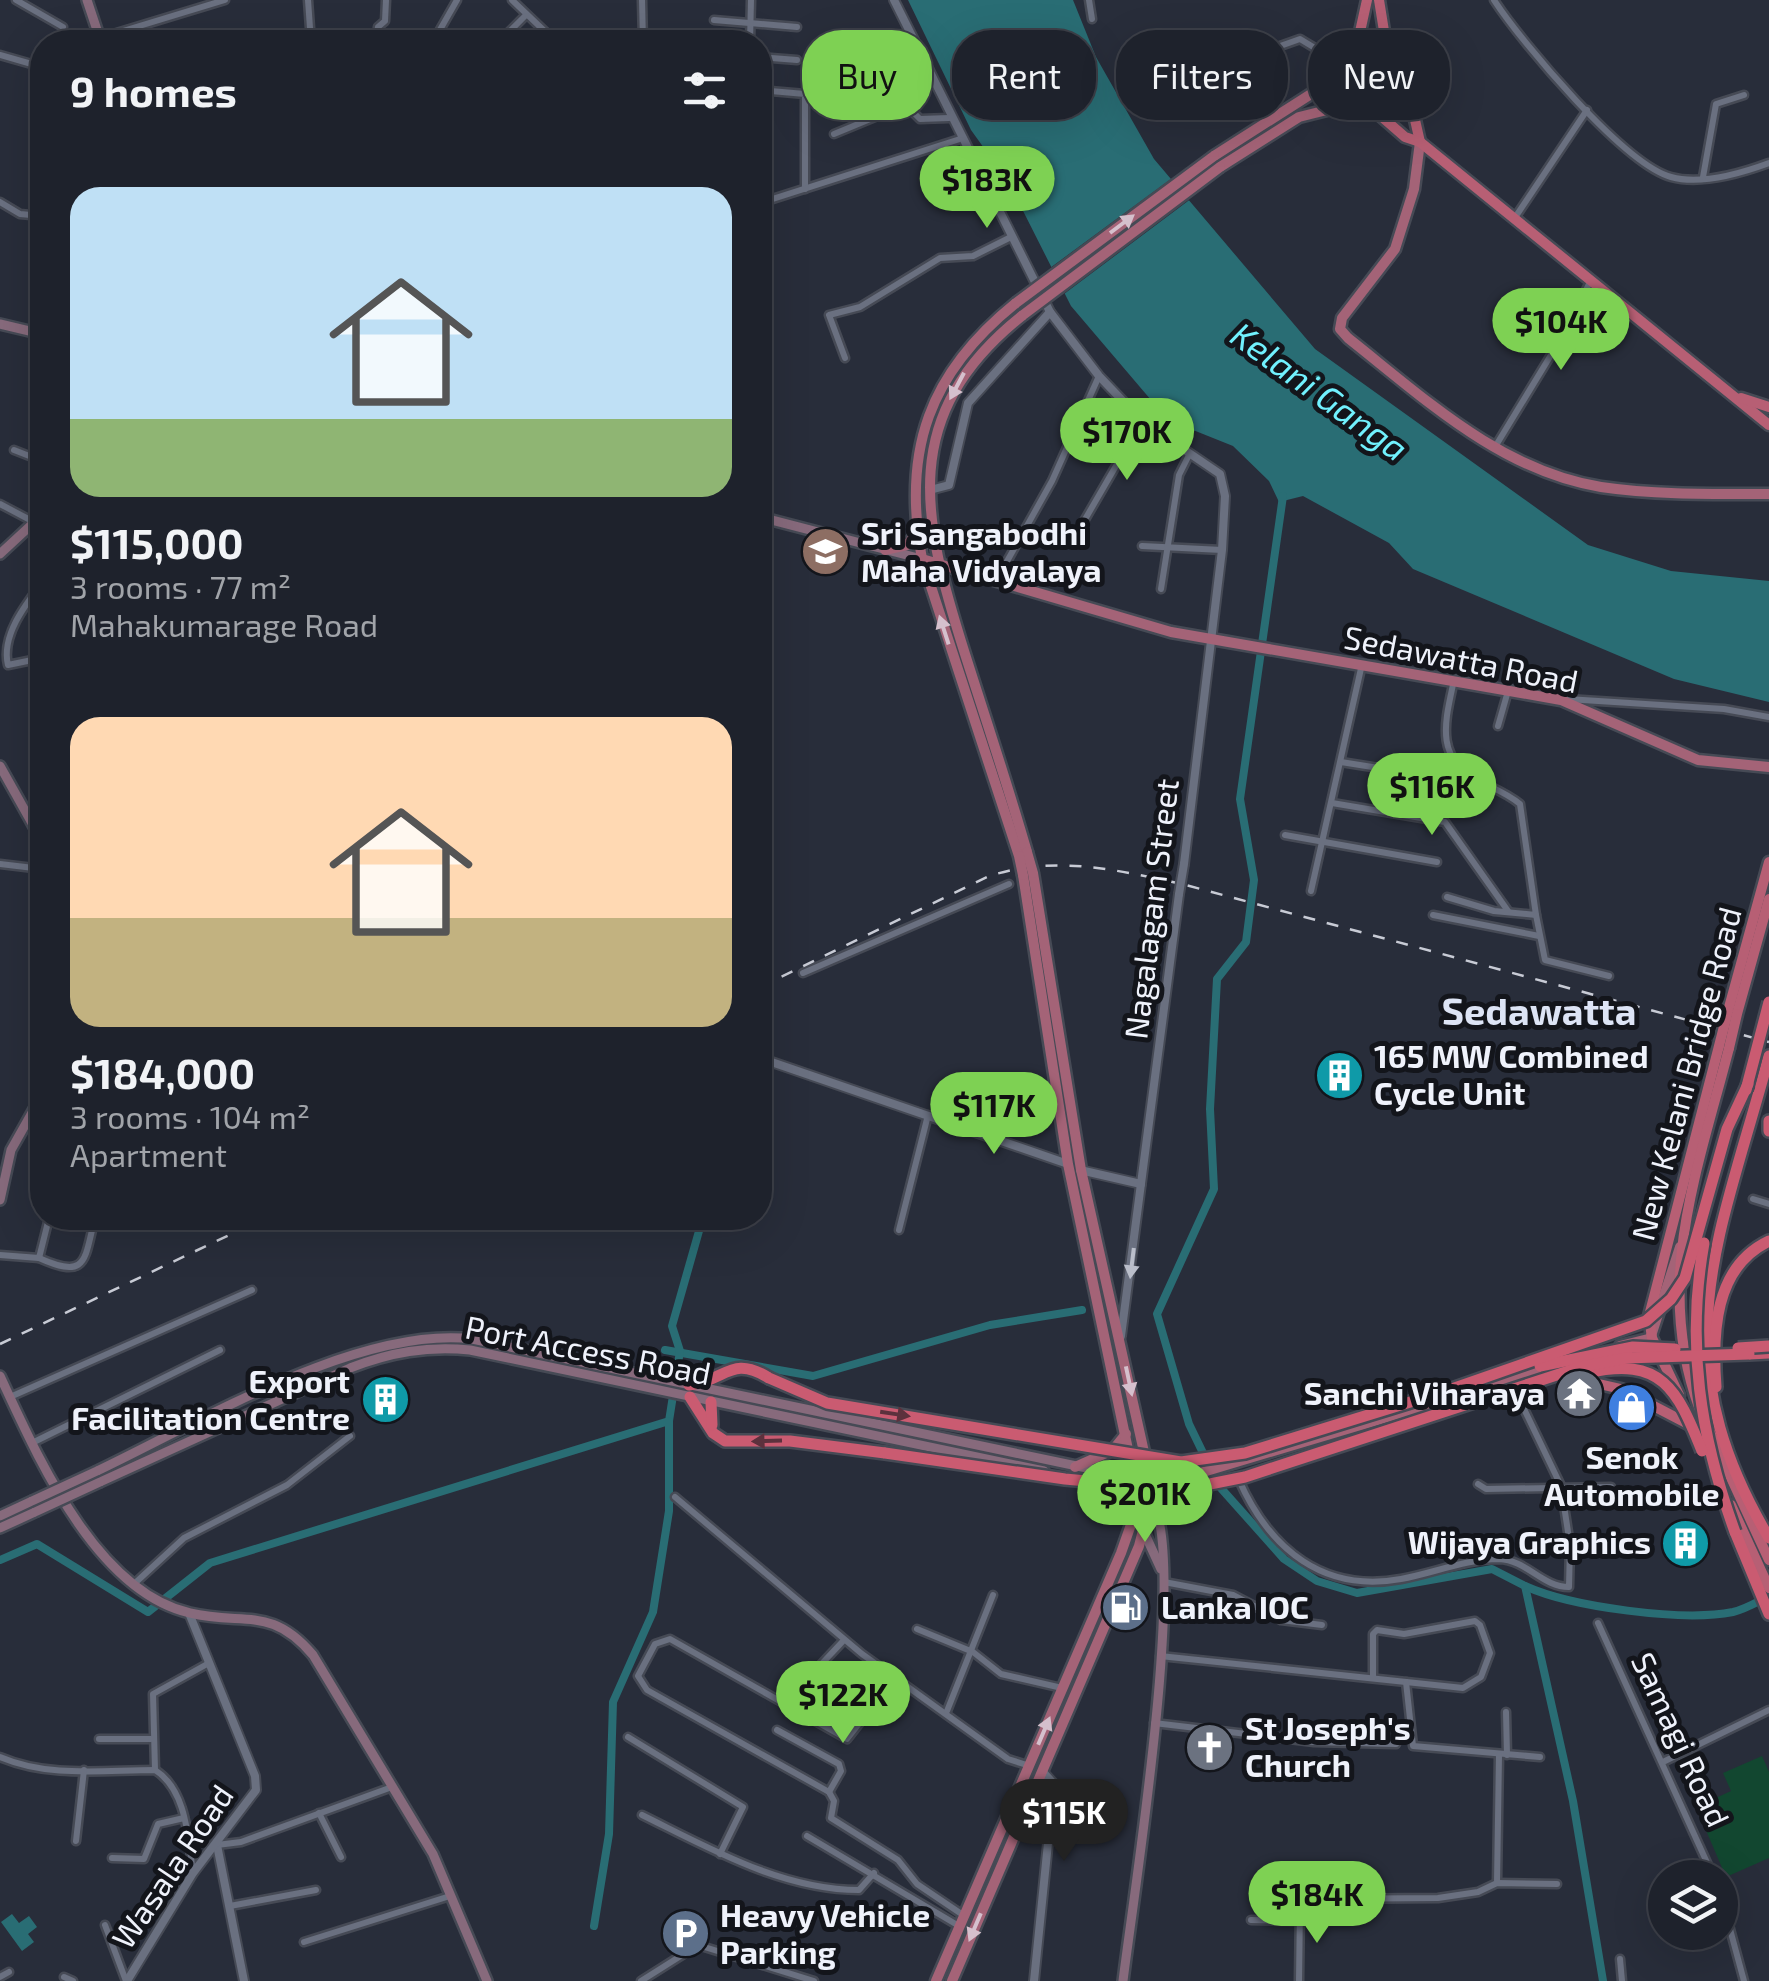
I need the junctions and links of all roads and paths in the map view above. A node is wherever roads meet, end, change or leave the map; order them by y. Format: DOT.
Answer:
graph roads {
  1 [pos="16,0"];
  2 [pos="87,0"];
  3 [pos="225,0"];
  4 [pos="308,0"];
  5 [pos="386,0"];
  6 [pos="457,0"];
  7 [pos="512,0"];
  8 [pos="642,0"];
  9 [pos="752,0"];
  10 [pos="894,0"];
  11 [pos="1089,0"];
  12 [pos="1367,0"];
  13 [pos="1379,0"];
  14 [pos="1494,0"];
  15 [pos="526,15"];
  16 [pos="1092,19"];
  17 [pos="714,20"];
  18 [pos="751,24"];
  19 [pos="62,27"];
  20 [pos="797,27"];
  21 [pos="98,30"];
  22 [pos="132,30"];
  23 [pos="310,30"];
  24 [pos="378,30"];
  25 [pos="441,30"];
  26 [pos="511,30"];
  27 [pos="543,30"];
  28 [pos="643,30"];
  29 [pos="751,30"];
  30 [pos="1359,30"];
  31 [pos="1384,30"];
  32 [pos="0,54"];
  33 [pos="772,59"];
  34 [pos="796,60"];
  35 [pos="30,63"];
  36 [pos="772,91"];
  37 [pos="1308,94"];
  38 [pos="1744,96"];
  39 [pos="1588,110"];
  40 [pos="1308,114"];
  41 [pos="949,118"];
  42 [pos="932,119"];
  43 [pos="868,120"];
  44 [pos="1384,120"];
  45 [pos="1415,120"];
  46 [pos="834,134"];
  47 [pos="960,139"];
  48 [pos="1420,142"];
  49 [pos="1769,163"];
  50 [pos="1703,177"];
  51 [pos="805,189"];
  52 [pos="772,199"];
  53 [pos="0,202"];
  54 [pos="30,215"];
  55 [pos="1513,220"];
  56 [pos="1011,237"];
  57 [pos="1590,280"];
  58 [pos="1050,312"];
  59 [pos="0,324"];
  60 [pos="30,331"];
  61 [pos="845,358"];
  62 [pos="1098,376"];
  63 [pos="1740,398"];
  64 [pos="1766,405"];
  65 [pos="1142,421"];
  66 [pos="1769,424"];
  67 [pos="1495,447"];
  68 [pos="14,450"];
  69 [pos="1189,455"];
  70 [pos="30,457"];
  71 [pos="930,490"];
  72 [pos="1769,494"];
  73 [pos="0,504"];
  74 [pos="30,515"];
  75 [pos="772,521"];
  76 [pos="30,526"];
  77 [pos="1080,528"];
  78 [pos="917,532"];
  79 [pos="1142,546"];
  80 [pos="885,550"];
  81 [pos="1169,550"];
  82 [pos="1222,550"];
  83 [pos="0,554"];
  84 [pos="922,559"];
  85 [pos="938,564"];
  86 [pos="957,570"];
  87 [pos="996,582"];
  88 [pos="943,584"];
  89 [pos="1161,590"];
  90 [pos="30,599"];
  91 [pos="1212,640"];
  92 [pos="30,661"];
  93 [pos="1363,663"];
  94 [pos="1454,680"];
  95 [pos="1508,690"];
  96 [pos="1561,700"];
  97 [pos="1769,718"];
  98 [pos="1498,726"];
  99 [pos="1341,762"];
  100 [pos="0,766"];
  101 [pos="1769,768"];
  102 [pos="1429,776"];
  103 [pos="1332,803"];
  104 [pos="30,820"];
  105 [pos="1284,835"];
  106 [pos="1323,841"];
  107 [pos="1023,854"];
  108 [pos="1437,862"];
  109 [pos="1769,862"];
  110 [pos="0,864"];
  111 [pos="30,868"];
  112 [pos="1010,884"];
  113 [pos="1312,891"];
  114 [pos="1448,897"];
  115 [pos="1769,899"];
  116 [pos="1508,912"];
  117 [pos="1433,915"];
  118 [pos="1536,915"];
  119 [pos="1539,936"];
  120 [pos="803,973"];
  121 [pos="1609,976"];
  122 [pos="1769,1002"];
  123 [pos="1733,1013"];
  124 [pos="1724,1047"];
  125 [pos="1769,1056"];
  126 [pos="772,1062"];
  127 [pos="1059,1063"];
  128 [pos="1748,1084"];
  129 [pos="928,1114"];
  130 [pos="30,1116"];
  131 [pos="1769,1121"];
  132 [pos="1769,1132"];
  133 [pos="1068,1164"];
  134 [pos="1082,1170"];
  135 [pos="1142,1184"];
  136 [pos="1753,1199"];
  137 [pos="0,1200"];
  138 [pos="1769,1204"];
  139 [pos="46,1230"];
  140 [pos="92,1230"];
  141 [pos="899,1230"];
  142 [pos="1769,1241"];
  143 [pos="1681,1242"];
  144 [pos="0,1256"];
  145 [pos="39,1258"];
  146 [pos="252,1290"];
  147 [pos="1652,1298"];
  148 [pos="1652,1338"];
  149 [pos="1120,1341"];
  150 [pos="220,1350"];
  151 [pos="1769,1350"];
  152 [pos="1608,1351"];
  153 [pos="1686,1369"];
  154 [pos="0,1376"];
  155 [pos="720,1376"];
  156 [pos="1564,1376"];
  157 [pos="1514,1388"];
  158 [pos="689,1391"];
  159 [pos="1446,1391"];
  160 [pos="713,1396"];
  161 [pos="10,1397"];
  162 [pos="1457,1406"];
  163 [pos="1718,1424"];
  164 [pos="1695,1428"];
  165 [pos="1126,1434"];
  166 [pos="350,1436"];
  167 [pos="719,1438"];
  168 [pos="32,1442"];
  169 [pos="1075,1466"];
  170 [pos="1233,1476"];
  171 [pos="1134,1483"];
  172 [pos="1478,1484"];
  173 [pos="1560,1486"];
  174 [pos="1611,1487"];
  175 [pos="1150,1490"];
  176 [pos="675,1497"];
  177 [pos="34,1507"];
  178 [pos="0,1516"];
  179 [pos="0,1528"];
  180 [pos="1144,1532"];
  181 [pos="1735,1532"];
  182 [pos="1769,1538"];
  183 [pos="1769,1560"];
  184 [pos="1164,1582"];
  185 [pos="134,1584"];
  186 [pos="1767,1584"];
  187 [pos="994,1595"];
  188 [pos="188,1613"];
  189 [pos="1769,1614"];
  190 [pos="1598,1623"];
  191 [pos="1322,1625"];
  192 [pos="916,1628"];
  193 [pos="844,1640"];
  194 [pos="973,1652"];
  195 [pos="1160,1656"];
  196 [pos="209,1663"];
  197 [pos="1373,1676"];
  198 [pos="895,1678"];
  199 [pos="1406,1682"];
  200 [pos="799,1688"];
  201 [pos="1062,1688"];
  202 [pos="1769,1710"];
  203 [pos="946,1712"];
  204 [pos="1506,1712"];
  205 [pos="1154,1723"];
  206 [pos="777,1730"];
  207 [pos="628,1736"];
  208 [pos="99,1739"];
  209 [pos="152,1739"];
  210 [pos="1396,1744"];
  211 [pos="1503,1754"];
  212 [pos="0,1757"];
  213 [pos="1540,1757"];
  214 [pos="1665,1761"];
  215 [pos="1030,1766"];
  216 [pos="84,1770"];
  217 [pos="155,1770"];
  218 [pos="1042,1770"];
  219 [pos="392,1787"];
  220 [pos="829,1792"];
  221 [pos="319,1813"];
  222 [pos="642,1815"];
  223 [pos="184,1818"];
  224 [pos="808,1836"];
  225 [pos="76,1841"];
  226 [pos="216,1845"];
  227 [pos="720,1854"];
  228 [pos="112,1858"];
  229 [pos="341,1858"];
  230 [pos="1706,1860"];
  231 [pos="194,1873"];
  232 [pos="874,1873"];
  233 [pos="1496,1884"];
  234 [pos="1557,1884"];
  235 [pos="316,1890"];
  236 [pos="451,1896"];
  237 [pos="230,1906"];
  238 [pos="1251,1920"];
  239 [pos="962,1921"];
  240 [pos="1300,1921"];
  241 [pos="105,1924"];
  242 [pos="304,1942"];
  243 [pos="1736,1950"];
  244 [pos="1620,1960"];
  245 [pos="9,1972"];
  246 [pos="0,1977"];
  247 [pos="64,1977"];
  248 [pos="74,1981"];
  249 [pos="127,1981"];
  250 [pos="244,1981"];
  251 [pos="487,1981"];
  252 [pos="641,1981"];
  253 [pos="814,1981"];
  254 [pos="936,1981"];
  255 [pos="952,1981"];
  256 [pos="1034,1981"];
  257 [pos="1123,1981"];
  258 [pos="1299,1981"];
  259 [pos="1622,1981"];
  260 [pos="1744,1981"];
  1 -- 19 [label="street"];
  2 -- 21 [label="main road"];
  3 -- 22 [label="street"];
  4 -- 23 [label="street"];
  5 -- 24 [label="street"];
  6 -- 25 [label="street"];
  7 -- 15 [label="street"];
  8 -- 28 [label="street"];
  9 -- 18 [label="street"];
  10 -- 41 [label="street"];
  11 -- 16 [label="street"];
  12 -- 30 [label="highway"];
  13 -- 31 [label="highway"];
  14 -- 39 [label="street"];
  15 -- 26 [label="street"];
  15 -- 27 [label="street"];
  17 -- 18 [label="street"];
  18 -- 20 [label="street"];
  18 -- 29 [label="street"];
  32 -- 35 [label="street"];
  33 -- 34 [label="street"];
  36 -- 51 [label="street"];
  78 -- 37 [label="main road, one-way, bridge"];
  38 -- 50 [label="street"];
  39 -- 50 [label="street"];
  39 -- 55 [label="street"];
  40 -- 71 [label="main road, one-way, bridge"];
  41 -- 42 [label="street"];
  41 -- 47 [label="street"];
  43 -- 46 [label="street"];
  44 -- 48 [label="highway"];
  45 -- 48 [label="highway"];
  47 -- 51 [label="street"];
  47 -- 56 [label="street"];
  48 -- 55 [label="highway"];
  48 -- 67 [label="main road"];
  49 -- 50 [label="street"];
  51 -- 52 [label="street"];
  53 -- 54 [label="street"];
  55 -- 57 [label="highway"];
  56 -- 58 [label="street"];
  56 -- 61 [label="street"];
  57 -- 63 [label="highway"];
  57 -- 67 [label="street"];
  58 -- 62 [label="street"];
  58 -- 71 [label="street"];
  59 -- 60 [label="main road"];
  62 -- 65 [label="street"];
  62 -- 87 [label="street"];
  63 -- 64 [label="highway"];
  63 -- 66 [label="highway"];
  65 -- 69 [label="street"];
  65 -- 77 [label="street"];
  67 -- 72 [label="main road"];
  68 -- 70 [label="street"];
  69 -- 81 [label="street"];
  69 -- 82 [label="street, Nagalagam Street"];
  71 -- 85 [label="main road"];
  73 -- 74 [label="street"];
  75 -- 80 [label="main road"];
  76 -- 83 [label="main road"];
  78 -- 80 [label="main road"];
  78 -- 84 [label="main road"];
  79 -- 81 [label="street"];
  80 -- 84 [label="main road"];
  81 -- 82 [label="street"];
  81 -- 89 [label="street"];
  82 -- 91 [label="street, Nagalagam Street"];
  84 -- 85 [label="main road, Sedawatta Road"];
  107 -- 84 [label="main road, one-way"];
  85 -- 86 [label="main road, Sedawatta Road"];
  85 -- 88 [label="main road"];
  86 -- 87 [label="main road, Sedawatta Road"];
  86 -- 88 [label="main road"];
  87 -- 91 [label="main road, Sedawatta Road"];
  88 -- 107 [label="main road"];
  90 -- 92 [label="street"];
  91 -- 93 [label="main road, Sedawatta Road"];
  91 -- 135 [label="street, Nagalagam Street, bridge"];
  93 -- 94 [label="main road, Sedawatta Road"];
  93 -- 99 [label="street"];
  94 -- 95 [label="main road, Sedawatta Road"];
  94 -- 118 [label="street"];
  95 -- 96 [label="main road, Sedawatta Road"];
  95 -- 98 [label="street"];
  96 -- 97 [label="street"];
  96 -- 101 [label="main road, Sedawatta Road"];
  99 -- 102 [label="street"];
  99 -- 103 [label="street"];
  100 -- 104 [label="main road"];
  103 -- 106 [label="street"];
  103 -- 116 [label="street"];
  105 -- 106 [label="street"];
  106 -- 108 [label="street"];
  106 -- 113 [label="street"];
  107 -- 127 [label="main road, bridge"];
  109 -- 123 [label="highway, New Kelani Bridge Road"];
  110 -- 111 [label="street"];
  112 -- 120 [label="street"];
  114 -- 116 [label="street"];
  115 -- 123 [label="highway, New Kelani Bridge Road"];
  116 -- 118 [label="street"];
  117 -- 119 [label="street"];
  118 -- 119 [label="street"];
  119 -- 121 [label="street"];
  122 -- 128 [label="highway, bridge"];
  123 -- 124 [label="highway, New Kelani Bridge Road, bridge"];
  124 -- 143 [label="highway, New Kelani Bridge Road"];
  124 -- 147 [label="highway, New Kelani Bridge Road"];
  125 -- 163 [label="highway"];
  126 -- 129 [label="street"];
  127 -- 133 [label="main road"];
  127 -- 134 [label="main road"];
  128 -- 159 [label="highway, bridge"];
  128 -- 181 [label="highway, bridge"];
  129 -- 133 [label="street"];
  129 -- 141 [label="street"];
  130 -- 137 [label="main road"];
  131 -- 132 [label="highway"];
  133 -- 134 [label="street"];
  133 -- 165 [label="main road"];
  134 -- 135 [label="street"];
  134 -- 149 [label="main road"];
  135 -- 149 [label="street, Nagalagam Street, one-way"];
  136 -- 138 [label="street"];
  139 -- 145 [label="street"];
  140 -- 145 [label="street"];
  142 -- 163 [label="highway"];
  143 -- 148 [label="main road"];
  143 -- 153 [label="highway, New Kelani Bridge Road"];
  144 -- 145 [label="street"];
  146 -- 161 [label="street"];
  147 -- 148 [label="highway, New Kelani Bridge Road"];
  147 -- 152 [label="main road, New Kelani Bridge Road"];
  148 -- 152 [label="main road, New Kelani Bridge Road"];
  148 -- 153 [label="main road"];
  148 -- 156 [label="main road, New Kelani Bridge Road"];
  148 -- 164 [label="highway"];
  149 -- 175 [label="main road, one-way"];
  150 -- 168 [label="street"];
  151 -- 159 [label="highway, bridge"];
  151 -- 162 [label="highway, bridge"];
  152 -- 175 [label="main road, New Kelani Bridge Road"];
  153 -- 183 [label="highway, New Kelani Bridge Road"];
  154 -- 161 [label="main road"];
  155 -- 158 [label="highway"];
  155 -- 159 [label="highway, one-way, bridge"];
  155 -- 160 [label="highway"];
  156 -- 157 [label="main road, New Kelani Bridge Road"];
  156 -- 164 [label="highway"];
  157 -- 170 [label="main road, New Kelani Bridge Road"];
  157 -- 173 [label="street"];
  158 -- 160 [label="main road, Port Access Road"];
  158 -- 167 [label="highway"];
  158 -- 177 [label="main road, Port Access Road, bridge"];
  160 -- 167 [label="highway"];
  160 -- 169 [label="main road, Port Access Road"];
  160 -- 171 [label="main road, Port Access Road"];
  161 -- 168 [label="main road"];
  162 -- 167 [label="highway, one-way, bridge"];
  162 -- 181 [label="highway, bridge"];
  163 -- 182 [label="highway"];
  164 -- 186 [label="highway"];
  165 -- 169 [label="main road"];
  165 -- 171 [label="main road"];
  166 -- 185 [label="street"];
  168 -- 185 [label="main road"];
  169 -- 171 [label="main road, Port Access Road"];
  170 -- 173 [label="street"];
  170 -- 175 [label="main road, New Kelani Bridge Road, bridge"];
  171 -- 175 [label="main road, New Kelani Bridge Road"];
  171 -- 201 [label="main road"];
  172 -- 173 [label="street"];
  173 -- 174 [label="street"];
  175 -- 180 [label="main road"];
  175 -- 184 [label="main road"];
  176 -- 193 [label="street"];
  177 -- 178 [label="main road, Port Access Road"];
  177 -- 179 [label="main road, Port Access Road"];
  180 -- 184 [label="main road"];
  180 -- 218 [label="main road"];
  181 -- 189 [label="highway"];
  184 -- 191 [label="street"];
  184 -- 195 [label="main road"];
  185 -- 188 [label="main road"];
  187 -- 194 [label="street"];
  188 -- 196 [label="street, Wasala Road"];
  188 -- 219 [label="main road"];
  190 -- 214 [label="street, Samagi Road"];
  192 -- 194 [label="street"];
  193 -- 198 [label="street"];
  193 -- 200 [label="street"];
  194 -- 201 [label="street"];
  194 -- 203 [label="street"];
  195 -- 197 [label="street"];
  195 -- 205 [label="main road"];
  196 -- 209 [label="street"];
  196 -- 226 [label="street, Wasala Road"];
  197 -- 199 [label="street"];
  197 -- 199 [label="street"];
  198 -- 203 [label="street"];
  198 -- 220 [label="street"];
  199 -- 211 [label="street"];
  215 -- 201 [label="main road, one-way"];
  202 -- 214 [label="street"];
  203 -- 215 [label="street"];
  204 -- 211 [label="street"];
  205 -- 210 [label="street"];
  205 -- 257 [label="main road"];
  206 -- 220 [label="street"];
  207 -- 227 [label="street"];
  208 -- 209 [label="street"];
  209 -- 217 [label="street"];
  211 -- 213 [label="street"];
  211 -- 233 [label="street"];
  212 -- 216 [label="street"];
  214 -- 230 [label="street, Samagi Road"];
  215 -- 218 [label="main road"];
  215 -- 239 [label="main road"];
  216 -- 217 [label="street"];
  216 -- 225 [label="street"];
  217 -- 223 [label="street"];
  218 -- 255 [label="main road, one-way"];
  218 -- 256 [label="street"];
  219 -- 221 [label="street"];
  219 -- 236 [label="main road"];
  220 -- 239 [label="street"];
  221 -- 226 [label="street"];
  221 -- 229 [label="street"];
  222 -- 227 [label="street"];
  223 -- 228 [label="street"];
  223 -- 231 [label="street"];
  224 -- 232 [label="street"];
  226 -- 231 [label="street, Wasala Road"];
  226 -- 237 [label="street"];
  227 -- 232 [label="street"];
  231 -- 249 [label="street, Wasala Road"];
  232 -- 239 [label="street"];
  233 -- 234 [label="street"];
  233 -- 240 [label="street"];
  235 -- 237 [label="street"];
  236 -- 242 [label="street"];
  236 -- 251 [label="main road"];
  237 -- 250 [label="street"];
  238 -- 240 [label="street"];
  239 -- 254 [label="main road"];
  240 -- 258 [label="street"];
  241 -- 249 [label="street"];
  243 -- 260 [label="street"];
  244 -- 259 [label="street"];
  245 -- 246 [label="street"];
  247 -- 248 [label="street"];
  252 -- 253 [label="street"];
}
